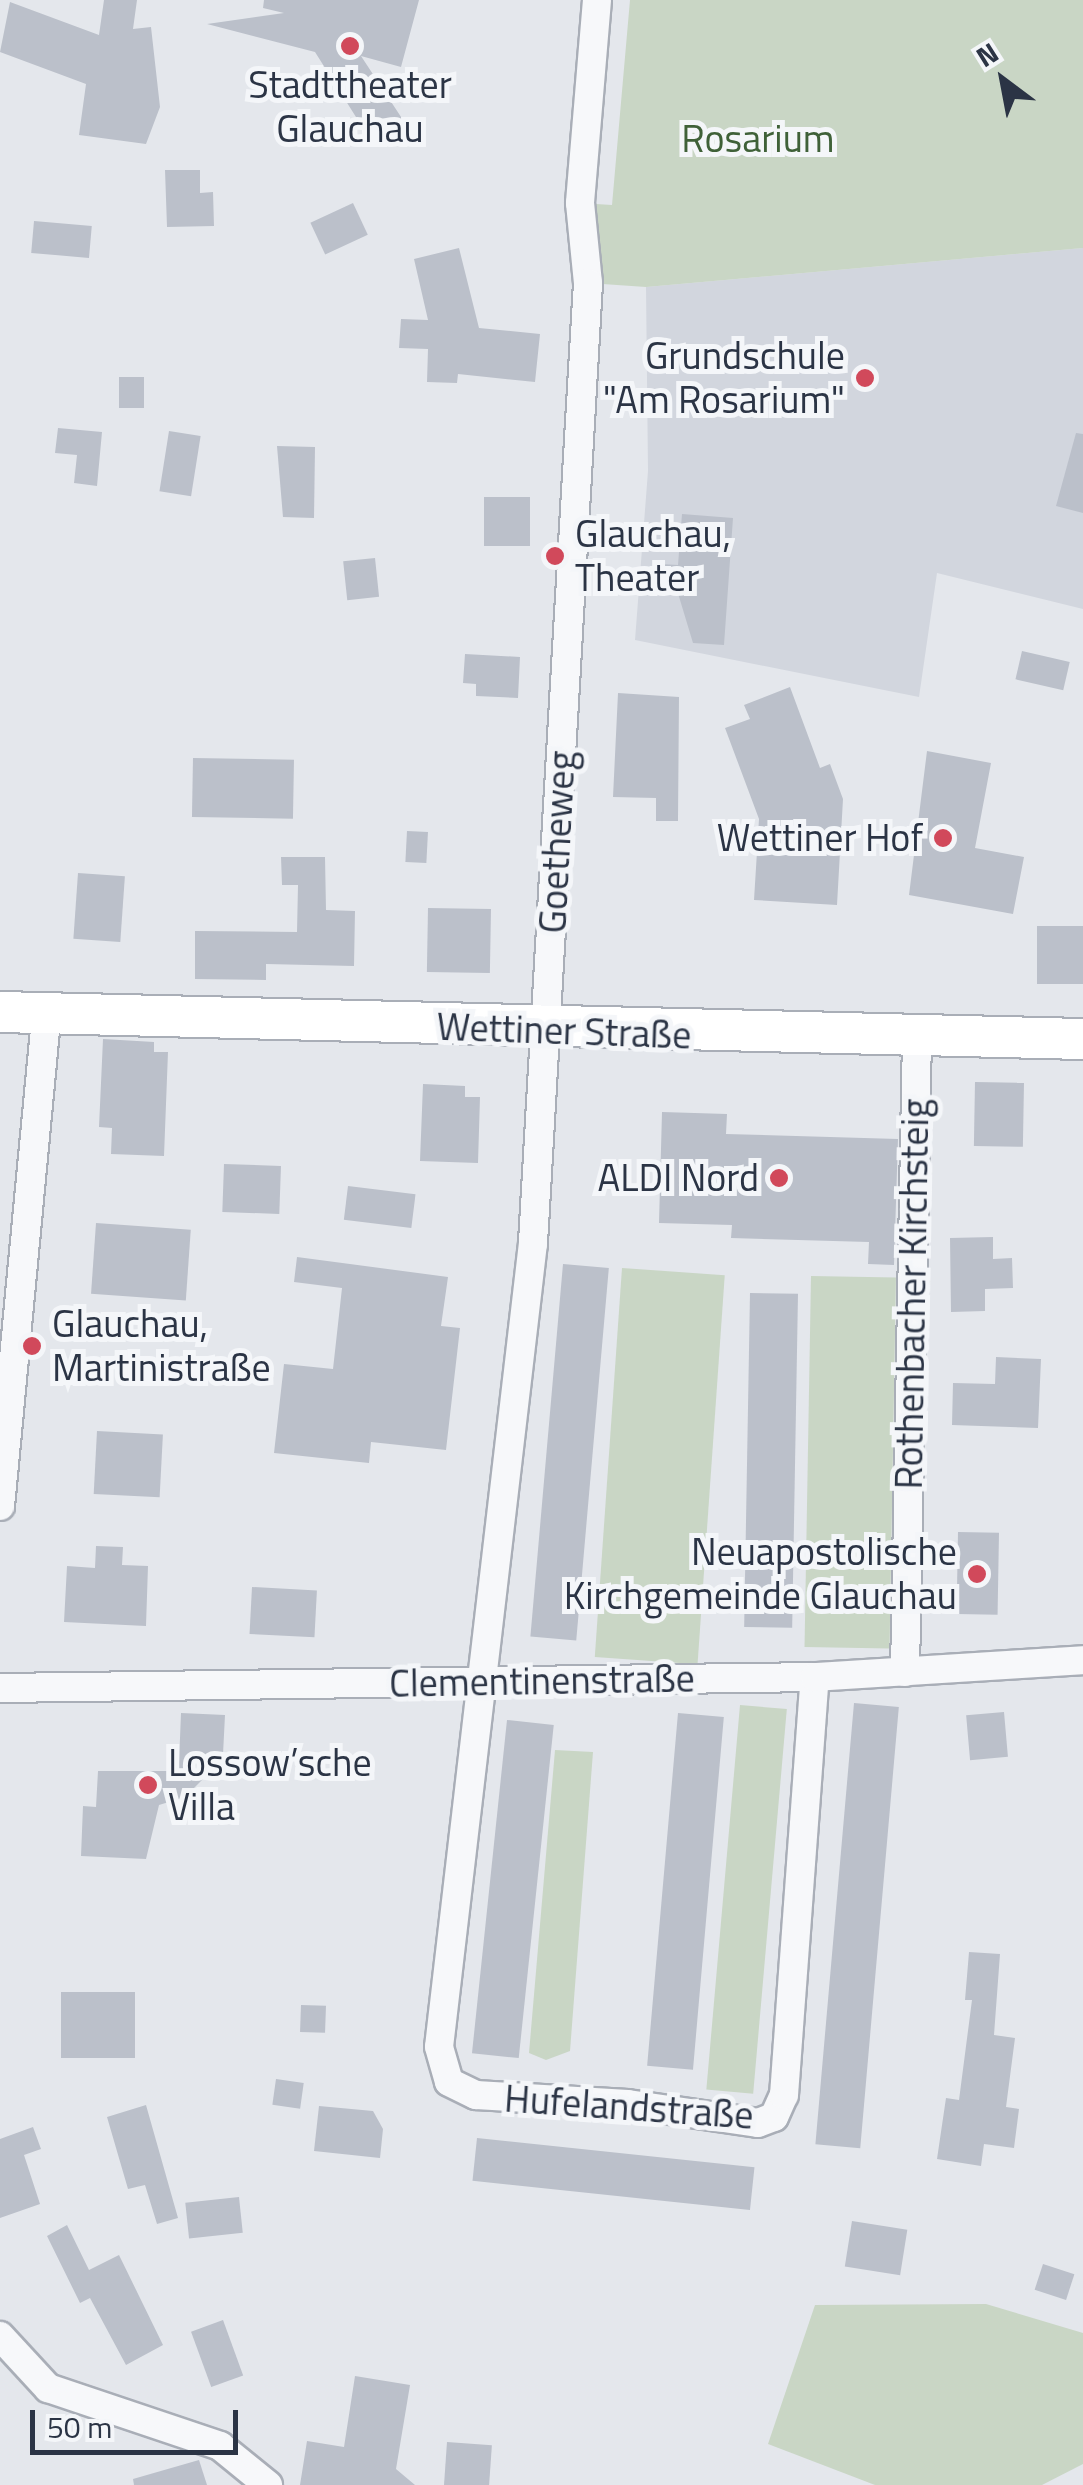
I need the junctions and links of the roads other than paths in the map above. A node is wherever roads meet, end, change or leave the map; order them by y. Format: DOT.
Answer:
graph roads {
  1 [pos="597,0"];
  2 [pos="0,1012"];
  3 [pos="46,1015"];
  4 [pos="546,1030"];
  5 [pos="917,1036"];
  6 [pos="1083,1039"];
  7 [pos="0,1506"];
  8 [pos="1083,1660"];
  9 [pos="905,1672"];
  10 [pos="816,1677"];
  11 [pos="483,1682"];
  12 [pos="0,1688"];
  13 [pos="0,2336"];
  14 [pos="268,2485"];
  1 -- 4 [label="street, Goetheweg"];
  2 -- 3 [label="street, Wettiner Straße"];
  3 -- 4 [label="street, Wettiner Straße"];
  3 -- 7 [label="street"];
  4 -- 5 [label="street, Wettiner Straße"];
  4 -- 11 [label="street, Goetheweg"];
  5 -- 6 [label="street, Wettiner Straße"];
  5 -- 9 [label="street, Rothenbacher Kirchsteig"];
  8 -- 9 [label="street, Clementinenstraße"];
  9 -- 10 [label="street, Clementinenstraße"];
  10 -- 11 [label="street, Clementinenstraße"];
  10 -- 11 [label="street, Hufelandstraße"];
  11 -- 12 [label="street, Clementinenstraße"];
  13 -- 14 [label="street"];
}
